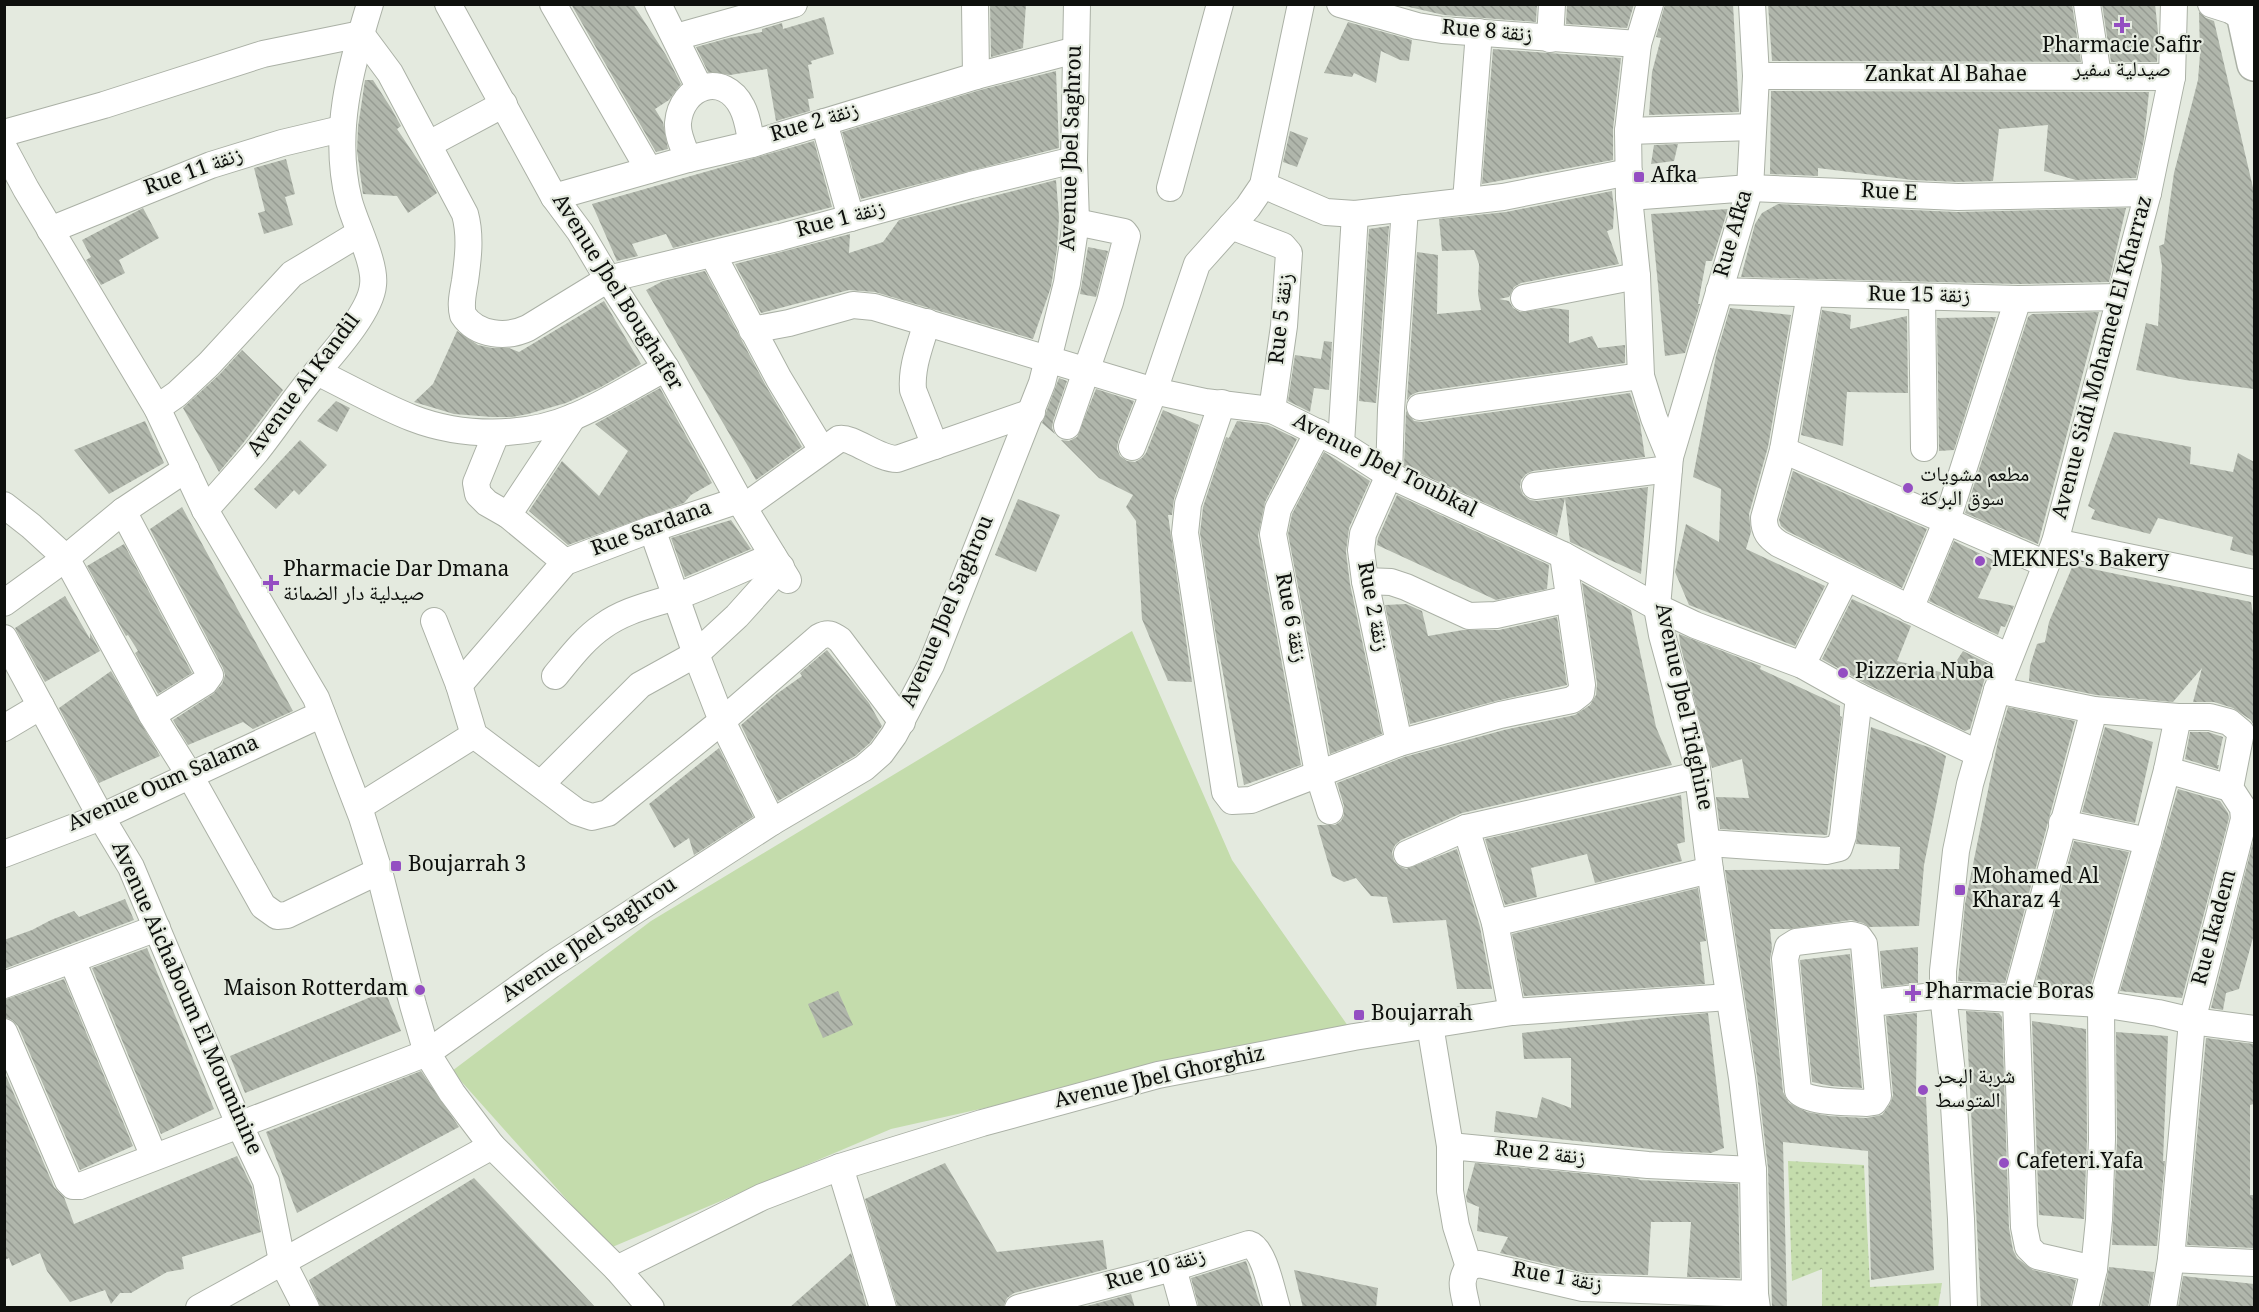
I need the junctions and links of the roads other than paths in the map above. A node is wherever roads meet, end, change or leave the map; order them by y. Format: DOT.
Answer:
graph roads {
  1 [pos="370,4"];
  2 [pos="553,4"];
  3 [pos="658,4"];
  4 [pos="794,4"];
  5 [pos="975,4"];
  6 [pos="1077,4"];
  7 [pos="1220,4"];
  8 [pos="1301,4"];
  9 [pos="1340,4"];
  10 [pos="1552,4"];
  11 [pos="1650,4"];
  12 [pos="1752,4"];
  13 [pos="2087,4"];
  14 [pos="2211,4"];
  15 [pos="454,7"];
  16 [pos="2182,7"];
  17 [pos="2242,11"];
  18 [pos="1421,15"];
  19 [pos="1479,32"];
  20 [pos="361,34"];
  21 [pos="676,37"];
  22 [pos="1550,39"];
  23 [pos="1638,44"];
  24 [pos="1076,50"];
  25 [pos="2254,64"];
  26 [pos="976,76"];
  27 [pos="1756,76"];
  28 [pos="2098,76"];
  29 [pos="2172,77"];
  30 [pos="699,87"];
  31 [pos="504,104"];
  32 [pos="824,122"];
  33 [pos="1754,127"];
  34 [pos="341,129"];
  35 [pos="1628,131"];
  36 [pos="4,133"];
  37 [pos="429,144"];
  38 [pos="752,144"];
  39 [pos="4,148"];
  40 [pos="688,159"];
  41 [pos="1074,160"];
  42 [pos="649,170"];
  43 [pos="1629,172"];
  44 [pos="1263,185"];
  45 [pos="1170,188"];
  46 [pos="1750,188"];
  47 [pos="2148,193"];
  48 [pos="15,195"];
  49 [pos="554,197"];
  50 [pos="1629,197"];
  51 [pos="1466,201"];
  52 [pos="1405,208"];
  53 [pos="1355,214"];
  54 [pos="850,218"];
  55 [pos="1076,222"];
  56 [pos="1231,226"];
  57 [pos="50,230"];
  58 [pos="360,233"];
  59 [pos="713,255"];
  60 [pos="1637,276"];
  61 [pos="608,279"];
  62 [pos="1719,291"];
  63 [pos="1810,294"];
  64 [pos="1922,297"];
  65 [pos="2120,297"];
  66 [pos="1524,298"];
  67 [pos="2018,299"];
  68 [pos="927,322"];
  69 [pos="752,330"];
  70 [pos="1047,360"];
  71 [pos="666,368"];
  72 [pos="1088,371"];
  73 [pos="317,372"];
  74 [pos="1641,376"];
  75 [pos="1154,391"];
  76 [pos="1222,403"];
  77 [pos="1420,407"];
  78 [pos="157,408"];
  79 [pos="1272,410"];
  80 [pos="1032,412"];
  81 [pos="573,417"];
  82 [pos="1067,426"];
  83 [pos="1318,432"];
  84 [pos="496,434"];
  85 [pos="1341,444"];
  86 [pos="935,446"];
  87 [pos="1132,447"];
  88 [pos="1924,448"];
  89 [pos="822,450"];
  90 [pos="1783,450"];
  91 [pos="1670,463"];
  92 [pos="186,469"];
  93 [pos="1389,475"];
  94 [pos="1534,486"];
  95 [pos="742,504"];
  96 [pos="4,506"];
  97 [pos="205,510"];
  98 [pos="123,511"];
  99 [pos="508,515"];
  100 [pos="1947,520"];
  101 [pos="652,529"];
  102 [pos="2051,553"];
  103 [pos="1563,555"];
  104 [pos="66,558"];
  105 [pos="565,562"];
  106 [pos="781,568"];
  107 [pos="1846,578"];
  108 [pos="1365,581"];
  109 [pos="2254,583"];
  110 [pos="675,597"];
  111 [pos="1569,599"];
  112 [pos="4,603"];
  113 [pos="1657,607"];
  114 [pos="1910,609"];
  115 [pos="434,621"];
  116 [pos="4,638"];
  117 [pos="696,654"];
  118 [pos="2009,657"];
  119 [pos="1802,665"];
  120 [pos="555,676"];
  121 [pos="459,685"];
  122 [pos="1997,690"];
  123 [pos="1859,697"];
  124 [pos="41,706"];
  125 [pos="2094,710"];
  126 [pos="322,714"];
  127 [pos="152,715"];
  128 [pos="2178,717"];
  129 [pos="722,721"];
  130 [pos="902,722"];
  131 [pos="4,728"];
  132 [pos="474,735"];
  133 [pos="1399,743"];
  134 [pos="1979,754"];
  135 [pos="2167,770"];
  136 [pos="1318,773"];
  137 [pos="189,774"];
  138 [pos="1698,775"];
  139 [pos="541,784"];
  140 [pos="2230,788"];
  141 [pos="359,807"];
  142 [pos="1330,811"];
  143 [pos="101,816"];
  144 [pos="772,822"];
  145 [pos="2062,823"];
  146 [pos="1466,828"];
  147 [pos="2148,842"];
  148 [pos="1708,843"];
  149 [pos="4,854"];
  150 [pos="1407,854"];
  151 [pos="1710,870"];
  152 [pos="379,871"];
  153 [pos="1495,923"];
  154 [pos="157,928"];
  155 [pos="72,960"];
  156 [pos="4,986"];
  157 [pos="1943,995"];
  158 [pos="1730,997"];
  159 [pos="2016,999"];
  160 [pos="1871,1003"];
  161 [pos="2101,1004"];
  162 [pos="1512,1012"];
  163 [pos="2192,1021"];
  164 [pos="1430,1025"];
  165 [pos="2254,1029"];
  166 [pos="4,1032"];
  167 [pos="427,1053"];
  168 [pos="239,1124"];
  169 [pos="492,1146"];
  170 [pos="1450,1146"];
  171 [pos="154,1157"];
  172 [pos="840,1167"];
  173 [pos="1753,1170"];
  174 [pos="2171,1259"];
  175 [pos="282,1261"];
  176 [pos="2254,1263"];
  177 [pos="1469,1267"];
  178 [pos="1173,1268"];
  179 [pos="617,1269"];
  180 [pos="2094,1269"];
  181 [pos="239,1297"];
  182 [pos="1582,1298"];
  183 [pos="1083,1300"];
  184 [pos="1756,1301"];
  185 [pos="199,1308"];
  186 [pos="306,1308"];
  187 [pos="651,1308"];
  188 [pos="882,1308"];
  189 [pos="1018,1308"];
  190 [pos="1184,1308"];
  191 [pos="1277,1308"];
  192 [pos="1467,1308"];
  193 [pos="1964,1308"];
  194 [pos="2085,1308"];
  195 [pos="2163,1308"];
  1 -- 20 [label="street, Avenue Al Kandil"];
  2 -- 42 [label="street"];
  3 -- 21 [label="street"];
  4 -- 21 [label="street"];
  5 -- 26 [label="street"];
  6 -- 24 [label="street, Avenue Jbel Saghrou"];
  7 -- 45 [label="street"];
  8 -- 44 [label="street"];
  9 -- 18 [label="street, Rue 8 زنقة"];
  10 -- 22 [label="street"];
  11 -- 23 [label="street, Avenue Jbel Tidghine"];
  12 -- 27 [label="street, Rue Afka"];
  13 -- 28 [label="street"];
  14 -- 17 [label="street"];
  15 -- 31 [label="street, Avenue Jbel Boughafer"];
  16 -- 29 [label="street, Avenue Sidi Mohamed El Kharraz"];
  17 -- 25 [label="main road"];
  18 -- 19 [label="street, Rue 8 زنقة"];
  19 -- 22 [label="street, Rue 8 زنقة"];
  19 -- 51 [label="street"];
  20 -- 34 [label="street, Avenue Al Kandil"];
  20 -- 36 [label="street"];
  20 -- 37 [label="street"];
  21 -- 30 [label="street"];
  22 -- 23 [label="street, Rue 8 زنقة"];
  23 -- 35 [label="street, Avenue Jbel Tidghine"];
  24 -- 26 [label="street, Rue 2 زنقة"];
  24 -- 41 [label="street, Avenue Jbel Saghrou"];
  26 -- 32 [label="street, Rue 2 زنقة"];
  27 -- 28 [label="street, Zankat Al Bahae"];
  27 -- 33 [label="street, Rue Afka"];
  28 -- 29 [label="street, Zankat Al Bahae"];
  29 -- 47 [label="street, Avenue Sidi Mohamed El Kharraz"];
  30 -- 38 [label="street"];
  30 -- 40 [label="street"];
  31 -- 37 [label="street"];
  31 -- 49 [label="street, Avenue Jbel Boughafer"];
  32 -- 38 [label="street, Rue 2 زنقة"];
  32 -- 54 [label="street"];
  33 -- 35 [label="street"];
  33 -- 46 [label="street, Rue Afka"];
  34 -- 57 [label="street, Rue 11 زنقة"];
  34 -- 58 [label="street, Avenue Al Kandil"];
  35 -- 43 [label="street, Avenue Jbel Tidghine"];
  37 -- 61 [label="street, Rue 1 زنقة"];
  38 -- 40 [label="street, Rue 2 زنقة"];
  39 -- 48 [label="street"];
  40 -- 42 [label="street, Rue 2 زنقة"];
  41 -- 54 [label="street, Rue 1 زنقة"];
  41 -- 55 [label="street, Avenue Jbel Saghrou"];
  42 -- 49 [label="street, Rue 2 زنقة"];
  43 -- 50 [label="street, Avenue Jbel Tidghine"];
  43 -- 51 [label="street"];
  44 -- 53 [label="street"];
  44 -- 56 [label="street"];
  46 -- 47 [label="street, Rue E"];
  46 -- 50 [label="street, Rue E"];
  46 -- 62 [label="street, Rue Afka"];
  47 -- 65 [label="street, Avenue Sidi Mohamed El Kharraz"];
  48 -- 57 [label="street"];
  49 -- 61 [label="street, Avenue Jbel Boughafer"];
  50 -- 60 [label="street, Avenue Jbel Tidghine"];
  51 -- 52 [label="street"];
  52 -- 53 [label="street"];
  52 -- 93 [label="street"];
  53 -- 85 [label="street"];
  54 -- 59 [label="street, Rue 1 زنقة"];
  55 -- 70 [label="street, Avenue Jbel Saghrou"];
  55 -- 72 [label="street"];
  56 -- 75 [label="street"];
  56 -- 79 [label="street, Rue 5 زنقة"];
  57 -- 78 [label="street"];
  58 -- 73 [label="street, Avenue Al Kandil"];
  58 -- 78 [label="street"];
  59 -- 61 [label="street, Rue 1 زنقة"];
  59 -- 69 [label="street"];
  60 -- 66 [label="street"];
  60 -- 74 [label="street, Avenue Jbel Tidghine"];
  61 -- 71 [label="street, Avenue Jbel Boughafer"];
  62 -- 63 [label="street, Rue 15 زنقة"];
  62 -- 91 [label="street, Rue Afka"];
  63 -- 64 [label="street, Rue 15 زنقة"];
  63 -- 90 [label="street"];
  64 -- 67 [label="street, Rue 15 زنقة"];
  64 -- 88 [label="street"];
  65 -- 67 [label="street, Rue 15 زنقة"];
  65 -- 102 [label="street, Avenue Sidi Mohamed El Kharraz"];
  67 -- 100 [label="street"];
  68 -- 69 [label="street, Avenue Jbel Toubkal"];
  68 -- 70 [label="street, Avenue Jbel Toubkal"];
  68 -- 86 [label="street"];
  69 -- 89 [label="street"];
  70 -- 72 [label="street, Avenue Jbel Toubkal"];
  70 -- 80 [label="street, Avenue Jbel Saghrou"];
  71 -- 81 [label="street"];
  71 -- 95 [label="street, Avenue Jbel Boughafer"];
  72 -- 75 [label="street, Avenue Jbel Toubkal"];
  72 -- 82 [label="street"];
  73 -- 84 [label="street"];
  73 -- 97 [label="street, Avenue Al Kandil"];
  74 -- 77 [label="street"];
  74 -- 91 [label="street, Avenue Jbel Tidghine"];
  75 -- 76 [label="street, Avenue Jbel Toubkal"];
  75 -- 87 [label="street"];
  76 -- 79 [label="street, Avenue Jbel Toubkal"];
  76 -- 136 [label="street"];
  78 -- 92 [label="street"];
  79 -- 83 [label="street, Avenue Jbel Toubkal"];
  80 -- 86 [label="street"];
  80 -- 130 [label="street, Avenue Jbel Saghrou"];
  81 -- 84 [label="street"];
  81 -- 99 [label="street"];
  83 -- 85 [label="street, Avenue Jbel Toubkal"];
  83 -- 136 [label="street, Rue 6 زنقة"];
  84 -- 99 [label="street"];
  85 -- 93 [label="street, Avenue Jbel Toubkal"];
  86 -- 89 [label="street, Rue Sardana"];
  89 -- 95 [label="street, Rue Sardana"];
  90 -- 100 [label="street"];
  90 -- 107 [label="street"];
  91 -- 94 [label="street"];
  91 -- 113 [label="street, Avenue Jbel Tidghine"];
  92 -- 97 [label="street"];
  92 -- 98 [label="street"];
  93 -- 103 [label="street, Avenue Jbel Toubkal"];
  93 -- 108 [label="street, Rue 2 زنقة"];
  95 -- 101 [label="street, Rue Sardana"];
  95 -- 106 [label="street, Avenue Jbel Boughafer"];
  96 -- 104 [label="street"];
  97 -- 126 [label="street"];
  98 -- 104 [label="street"];
  98 -- 127 [label="street"];
  99 -- 105 [label="street"];
  100 -- 102 [label="street"];
  100 -- 114 [label="street"];
  101 -- 105 [label="street, Rue Sardana"];
  101 -- 110 [label="street"];
  102 -- 109 [label="street"];
  102 -- 118 [label="street, Avenue Sidi Mohamed El Kharraz"];
  103 -- 111 [label="street"];
  103 -- 113 [label="street, Avenue Jbel Toubkal"];
  104 -- 112 [label="street"];
  104 -- 127 [label="street"];
  105 -- 121 [label="street"];
  106 -- 110 [label="street"];
  106 -- 117 [label="street"];
  107 -- 114 [label="street"];
  107 -- 119 [label="street"];
  108 -- 111 [label="street"];
  108 -- 133 [label="street, Rue 2 زنقة"];
  110 -- 117 [label="street"];
  110 -- 120 [label="street"];
  111 -- 133 [label="street"];
  113 -- 119 [label="street, Avenue Jbel Toubkal"];
  113 -- 138 [label="street, Avenue Jbel Tidghine"];
  114 -- 118 [label="street"];
  115 -- 121 [label="street"];
  116 -- 124 [label="street, Avenue Aichaboum El Mouminine"];
  117 -- 129 [label="street"];
  117 -- 139 [label="street"];
  118 -- 122 [label="street, Avenue Sidi Mohamed El Kharraz"];
  119 -- 123 [label="street, Avenue Jbel Toubkal"];
  121 -- 132 [label="street"];
  122 -- 125 [label="street"];
  122 -- 134 [label="street, Avenue Sidi Mohamed El Kharraz"];
  123 -- 134 [label="street, Avenue Jbel Toubkal"];
  123 -- 148 [label="street"];
  124 -- 131 [label="street"];
  124 -- 143 [label="street, Avenue Aichaboum El Mouminine"];
  125 -- 128 [label="street"];
  125 -- 145 [label="street"];
  126 -- 137 [label="street, Avenue Oum Salama"];
  126 -- 141 [label="street"];
  127 -- 137 [label="street"];
  128 -- 135 [label="street"];
  128 -- 140 [label="street"];
  129 -- 130 [label="street"];
  129 -- 139 [label="street"];
  129 -- 144 [label="street"];
  130 -- 144 [label="street, Avenue Jbel Saghrou"];
  132 -- 139 [label="street"];
  132 -- 141 [label="street"];
  133 -- 136 [label="street"];
  134 -- 157 [label="street, Avenue Sidi Mohamed El Kharraz"];
  135 -- 140 [label="street"];
  135 -- 147 [label="street"];
  136 -- 142 [label="street, Rue 6 زنقة"];
  137 -- 143 [label="street, Avenue Oum Salama"];
  137 -- 152 [label="street"];
  138 -- 146 [label="street"];
  138 -- 148 [label="street, Avenue Jbel Tidghine"];
  140 -- 163 [label="street, Rue Ikadem"];
  141 -- 152 [label="street"];
  143 -- 149 [label="street, Avenue Oum Salama"];
  143 -- 154 [label="street, Avenue Aichaboum El Mouminine"];
  144 -- 167 [label="street, Avenue Jbel Saghrou"];
  145 -- 147 [label="street"];
  145 -- 159 [label="street"];
  146 -- 150 [label="street"];
  146 -- 153 [label="street"];
  147 -- 161 [label="street"];
  148 -- 151 [label="street, Avenue Jbel Tidghine"];
  151 -- 153 [label="street"];
  151 -- 158 [label="street, Avenue Jbel Tidghine"];
  152 -- 167 [label="street"];
  153 -- 162 [label="street"];
  154 -- 155 [label="street"];
  154 -- 168 [label="street, Avenue Aichaboum El Mouminine"];
  155 -- 156 [label="street"];
  155 -- 171 [label="street"];
  157 -- 159 [label="street"];
  157 -- 160 [label="street"];
  157 -- 193 [label="street, Avenue Sidi Mohamed El Kharraz"];
  158 -- 162 [label="street, Avenue Jbel Ghorghiz"];
  158 -- 173 [label="street, Avenue Jbel Tidghine"];
  159 -- 161 [label="street"];
  159 -- 180 [label="street"];
  160 -- 160 [label="street"];
  161 -- 163 [label="street"];
  161 -- 180 [label="street"];
  162 -- 164 [label="street, Avenue Jbel Ghorghiz"];
  163 -- 165 [label="street"];
  163 -- 174 [label="street, Rue Ikadem"];
  164 -- 170 [label="street"];
  164 -- 172 [label="street, Avenue Jbel Ghorghiz"];
  166 -- 171 [label="street, Avenue Jbel Saghrou"];
  167 -- 168 [label="street, Avenue Jbel Saghrou"];
  167 -- 169 [label="street"];
  168 -- 171 [label="street, Avenue Jbel Saghrou"];
  168 -- 175 [label="street, Avenue Aichaboum El Mouminine"];
  169 -- 175 [label="street"];
  169 -- 179 [label="street"];
  170 -- 173 [label="street, Rue 2 زنقة"];
  170 -- 177 [label="street"];
  172 -- 179 [label="street, Avenue Jbel Ghorghiz"];
  172 -- 188 [label="street"];
  173 -- 184 [label="street, Avenue Jbel Tidghine"];
  174 -- 176 [label="street"];
  174 -- 195 [label="street, Rue Ikadem"];
  175 -- 181 [label="street"];
  175 -- 186 [label="street, Avenue Aichaboum El Mouminine"];
  177 -- 182 [label="street, Rue 1 زنقة"];
  177 -- 192 [label="street"];
  178 -- 183 [label="street, Rue 10 زنقة"];
  178 -- 190 [label="street"];
  178 -- 191 [label="street, Rue 10 زنقة"];
  179 -- 187 [label="street"];
  180 -- 194 [label="street"];
  181 -- 185 [label="street"];
  182 -- 184 [label="street, Rue 1 زنقة"];
  183 -- 189 [label="street, Rue 10 زنقة"];
}
